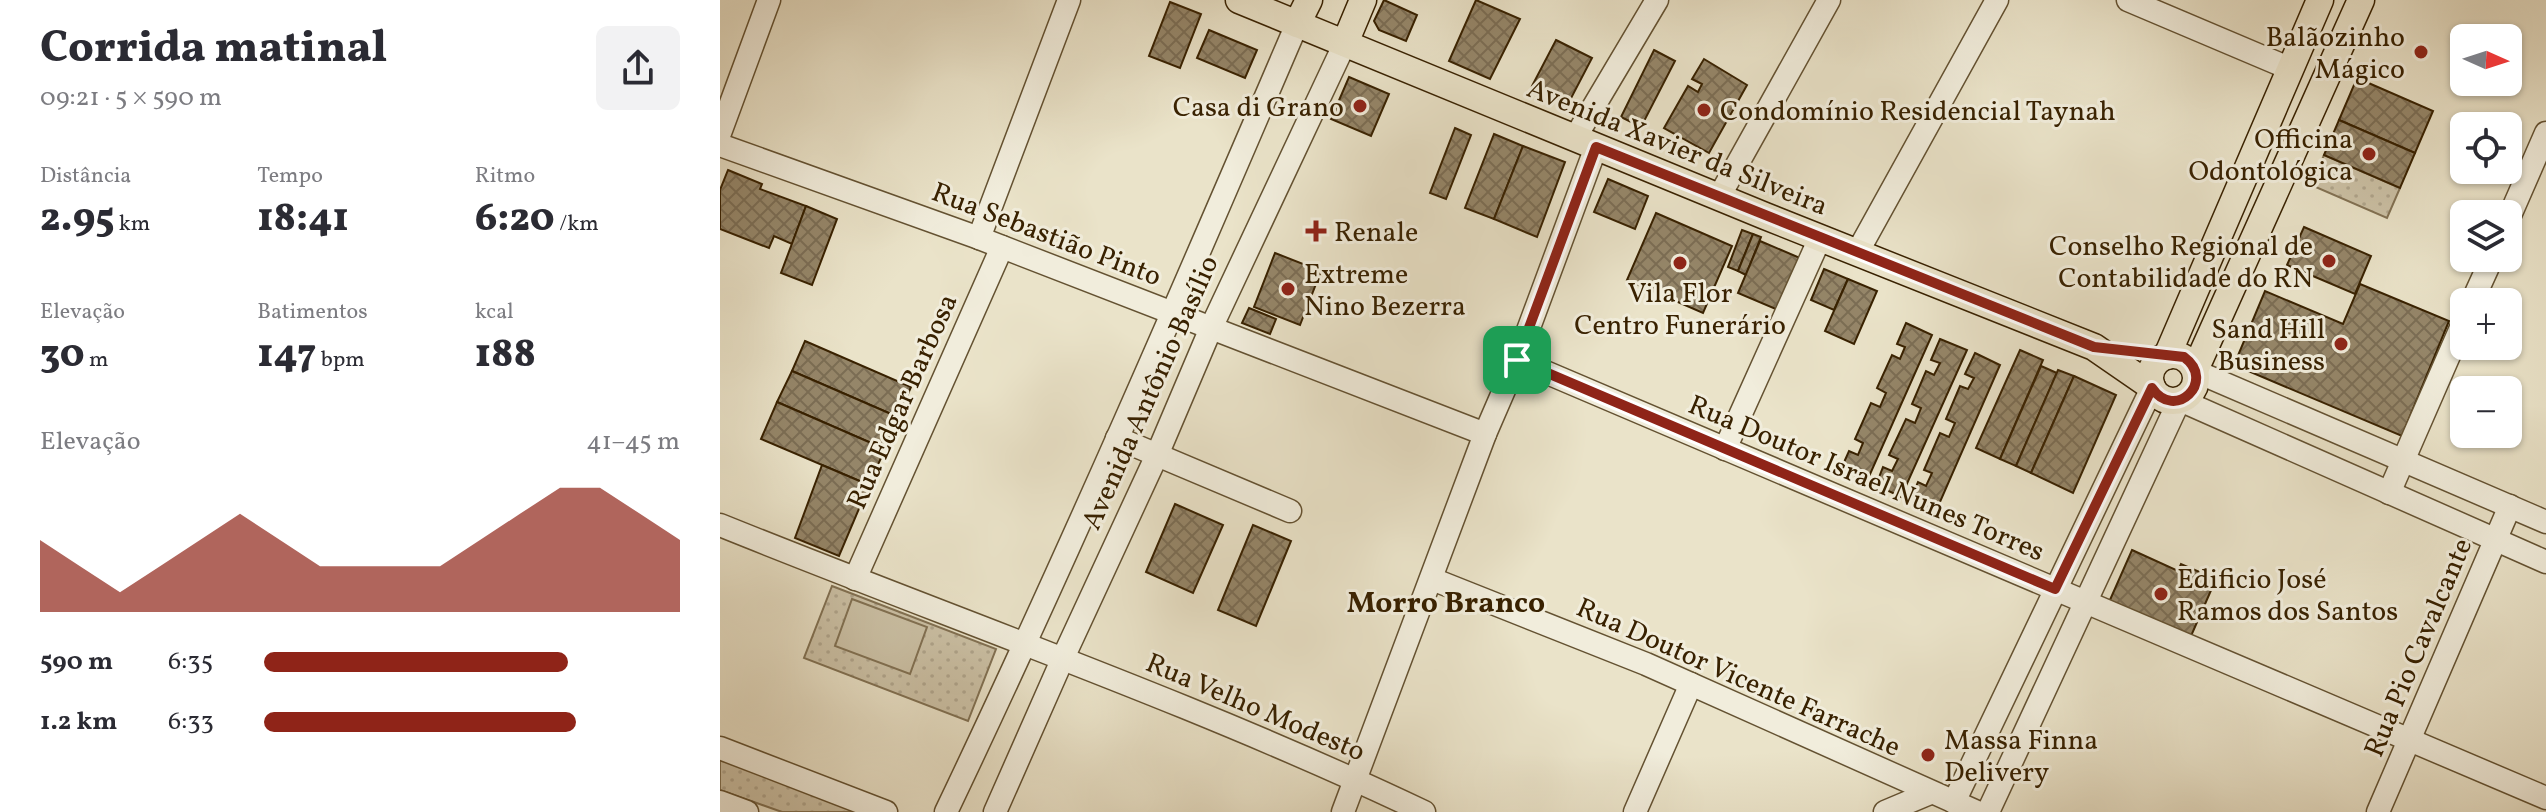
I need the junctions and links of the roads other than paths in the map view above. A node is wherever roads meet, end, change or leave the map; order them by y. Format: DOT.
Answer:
graph roads {
  1 [pos="769,0"];
  2 [pos="1069,0"];
  3 [pos="1239,0"];
  4 [pos="1363,0"];
  5 [pos="1657,0"];
  6 [pos="1829,0"];
  7 [pos="1997,0"];
  8 [pos="2128,0"];
  9 [pos="2320,0"];
  10 [pos="2361,0"];
  11 [pos="1303,12"];
  12 [pos="1345,43"];
  13 [pos="2291,69"];
  14 [pos="720,133"];
  15 [pos="2546,133"];
  16 [pos="1585,142"];
  17 [pos="720,145"];
  18 [pos="1719,197"];
  19 [pos="2517,200"];
  20 [pos="979,238"];
  21 [pos="1820,238"];
  22 [pos="1002,247"];
  23 [pos="1857,253"];
  24 [pos="1173,313"];
  25 [pos="1211,328"];
  26 [pos="2094,347"];
  27 [pos="2450,353"];
  28 [pos="2166,356"];
  29 [pos="1517,360"];
  30 [pos="2195,370"];
  31 [pos="2152,387"];
  32 [pos="2179,400"];
  33 [pos="1485,434"];
  34 [pos="1117,438"];
  35 [pos="1725,449"];
  36 [pos="1157,455"];
  37 [pos="2403,460"];
  38 [pos="2389,493"];
  39 [pos="2510,506"];
  40 [pos="1290,511"];
  41 [pos="2546,522"];
  42 [pos="720,525"];
  43 [pos="2496,540"];
  44 [pos="2546,562"];
  45 [pos="855,579"];
  46 [pos="1432,579"];
  47 [pos="2055,589"];
  48 [pos="2086,603"];
  49 [pos="1026,643"];
  50 [pos="1063,658"];
  51 [pos="1691,684"];
  52 [pos="2408,740"];
  53 [pos="720,748"];
  54 [pos="1356,780"];
  55 [pos="1930,793"];
  56 [pos="2546,798"];
  57 [pos="720,802"];
  58 [pos="1954,802"];
  59 [pos="747,812"];
  60 [pos="886,812"];
  61 [pos="946,812"];
  62 [pos="995,812"];
  63 [pos="1343,812"];
  64 [pos="1424,812"];
  65 [pos="1635,812"];
  66 [pos="1885,812"];
  67 [pos="1977,812"];
  68 [pos="1988,812"];
  69 [pos="2378,812"];
  1 -- 14 [label="street"];
  2 -- 20 [label="street"];
  3 -- 11 [label="main road, Avenida Xavier da Silveira"];
  4 -- 12 [label="main road, Avenida Antônio Basílio"];
  5 -- 16 [label="street"];
  6 -- 18 [label="street"];
  7 -- 23 [label="street"];
  8 -- 13 [label="street"];
  9 -- 13 [label="main road"];
  10 -- 30 [label="main road"];
  11 -- 12 [label="main road, Avenida Xavier da Silveira"];
  11 -- 24 [label="street, Avenida Antônio Basílio"];
  12 -- 16 [label="main road, Avenida Xavier da Silveira"];
  12 -- 25 [label="street, Avenida Antônio Basílio"];
  13 -- 28 [label="main road"];
  15 -- 19 [label="street"];
  16 -- 18 [label="main road, Avenida Xavier da Silveira"];
  16 -- 29 [label="street"];
  17 -- 20 [label="street, Rua Sebastião Pinto"];
  18 -- 21 [label="main road, Avenida Xavier da Silveira"];
  20 -- 22 [label="street, Rua Sebastião Pinto"];
  21 -- 23 [label="main road, Avenida Xavier da Silveira"];
  21 -- 35 [label="street"];
  22 -- 24 [label="street, Rua Sebastião Pinto"];
  22 -- 45 [label="street, Rua Edgar Barbosa"];
  23 -- 26 [label="main road, Avenida Xavier da Silveira"];
  24 -- 25 [label="street, Rua Sebastião Pinto"];
  24 -- 34 [label="street, Avenida Antônio Basílio"];
  25 -- 33 [label="street, Rua Sebastião Pinto"];
  25 -- 36 [label="street, Avenida Antônio Basílio"];
  26 -- 28 [label="main road, Avenida Xavier da Silveira"];
  26 -- 31 [label="main road, Avenida Xavier da Silveira"];
  27 -- 37 [label="street"];
  28 -- 30 [label="main road"];
  28 -- 31 [label="main road"];
  29 -- 33 [label="street"];
  29 -- 35 [label="street, Rua Doutor Israel Nunes Torres"];
  30 -- 32 [label="main road"];
  30 -- 37 [label="street"];
  31 -- 32 [label="main road"];
  31 -- 47 [label="street"];
  32 -- 38 [label="street"];
  32 -- 48 [label="street"];
  33 -- 46 [label="street"];
  34 -- 36 [label="street"];
  34 -- 49 [label="street, Avenida Antônio Basílio"];
  35 -- 47 [label="street, Rua Doutor Israel Nunes Torres"];
  36 -- 40 [label="street"];
  36 -- 50 [label="street, Avenida Antônio Basílio"];
  37 -- 38 [label="street"];
  37 -- 39 [label="street"];
  38 -- 43 [label="street"];
  39 -- 41 [label="street"];
  39 -- 43 [label="street, Rua Pio Cavalcante"];
  42 -- 45 [label="street"];
  43 -- 44 [label="street"];
  43 -- 52 [label="street, Rua Pio Cavalcante"];
  45 -- 49 [label="street"];
  46 -- 51 [label="street, Rua Doutor Vicente Farrache"];
  46 -- 54 [label="street"];
  47 -- 48 [label="street, Rua Doutor Israel Nunes Torres"];
  47 -- 58 [label="street"];
  48 -- 52 [label="street, Rua Doutor Israel Nunes Torres"];
  48 -- 68 [label="street"];
  49 -- 50 [label="street, Rua Velho Modesto"];
  49 -- 61 [label="street, Avenida Antônio Basílio"];
  50 -- 54 [label="street, Rua Velho Modesto"];
  50 -- 62 [label="street, Avenida Antônio Basílio"];
  51 -- 55 [label="street, Rua Doutor Vicente Farrache"];
  51 -- 65 [label="street"];
  52 -- 56 [label="street, Rua Doutor Israel Nunes Torres"];
  52 -- 69 [label="street, Rua Pio Cavalcante"];
  53 -- 60 [label="street"];
  54 -- 63 [label="street"];
  54 -- 64 [label="street, Rua Velho Modesto"];
  55 -- 58 [label="street, Rua Doutor Vicente Farrache"];
  55 -- 66 [label="street"];
  57 -- 59 [label="street"];
  58 -- 67 [label="street, Rua Doutor Vicente Farrache"];
}
